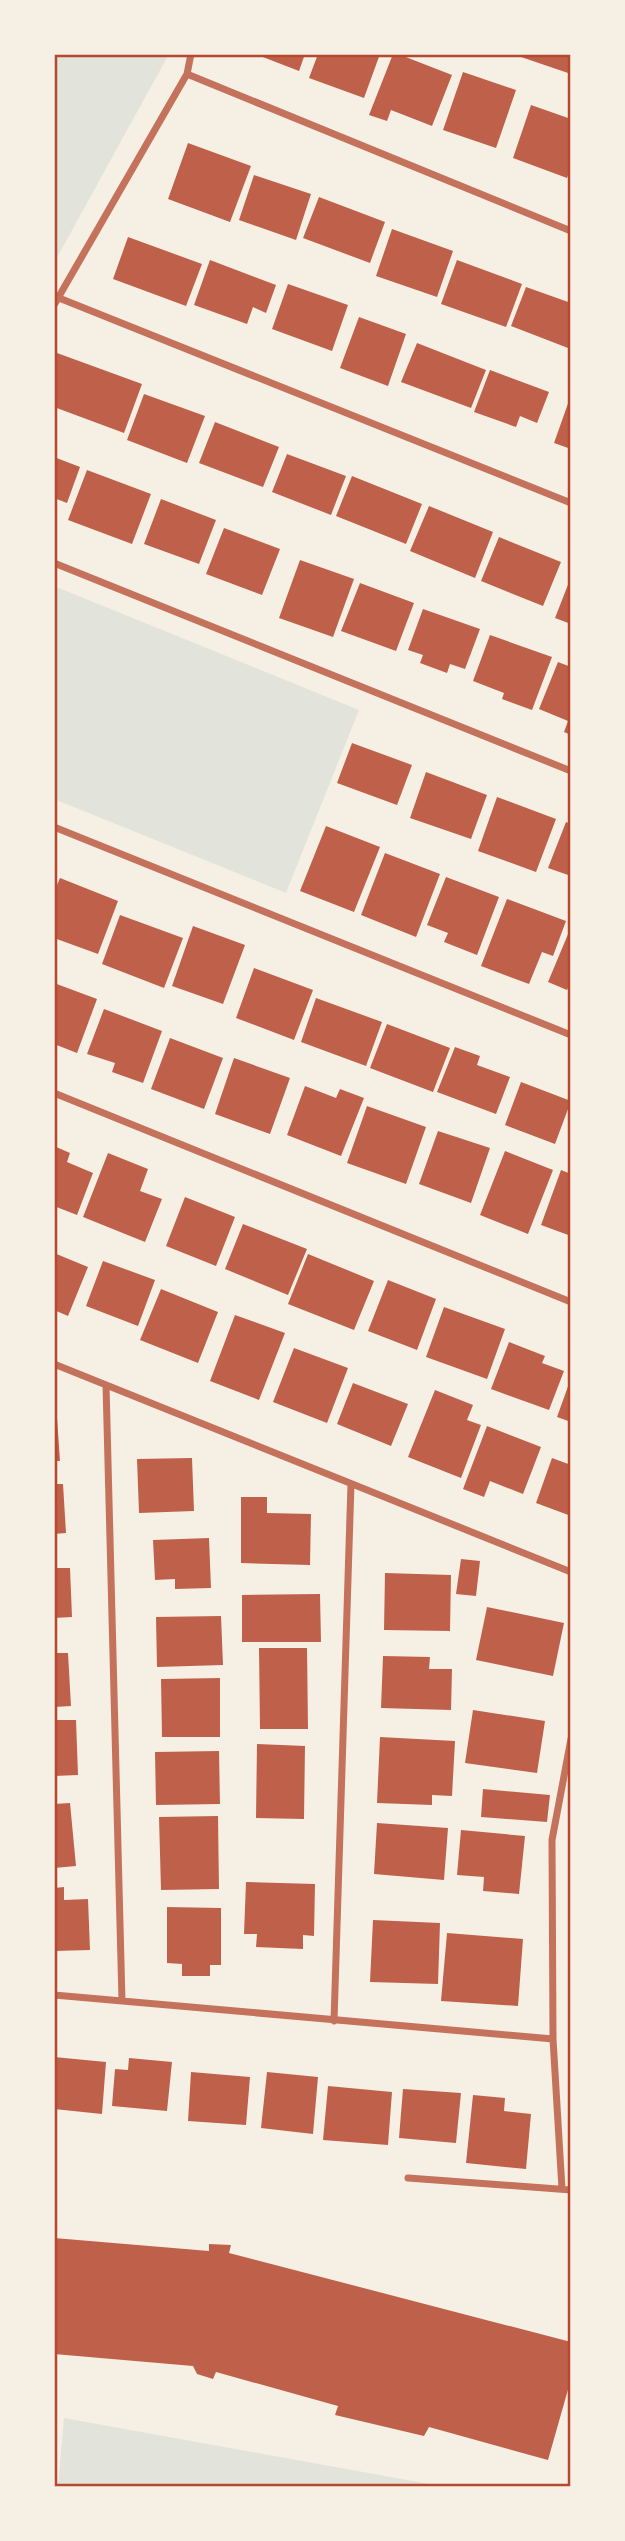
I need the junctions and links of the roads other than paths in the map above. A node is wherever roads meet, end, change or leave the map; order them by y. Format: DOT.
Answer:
graph roads {
  1 [pos="191,54"];
  2 [pos="187,74"];
  3 [pos="571,231"];
  4 [pos="59,298"];
  5 [pos="54,306"];
  6 [pos="571,503"];
  7 [pos="54,563"];
  8 [pos="571,771"];
  9 [pos="54,827"];
  10 [pos="571,1035"];
  11 [pos="54,1093"];
  12 [pos="571,1302"];
  13 [pos="54,1364"];
  14 [pos="106,1384"];
  15 [pos="351,1484"];
  16 [pos="571,1572"];
  17 [pos="571,1739"];
  18 [pos="54,1995"];
  19 [pos="122,2001"];
  20 [pos="334,2021"];
  21 [pos="552,2039"];
  22 [pos="408,2178"];
  23 [pos="562,2189"];
  24 [pos="571,2190"];
  1 -- 2 [label="street"];
  2 -- 3 [label="street"];
  2 -- 4 [label="street"];
  4 -- 5 [label="street"];
  4 -- 6 [label="street"];
  7 -- 8 [label="street"];
  9 -- 10 [label="street"];
  11 -- 12 [label="street"];
  13 -- 14 [label="street"];
  14 -- 15 [label="street"];
  14 -- 19 [label="street"];
  15 -- 16 [label="street"];
  15 -- 20 [label="street"];
  17 -- 21 [label="street"];
  18 -- 19 [label="street"];
  19 -- 20 [label="street"];
  20 -- 21 [label="street"];
  21 -- 23 [label="street"];
  22 -- 23 [label="street"];
  23 -- 24 [label="street"];
}
